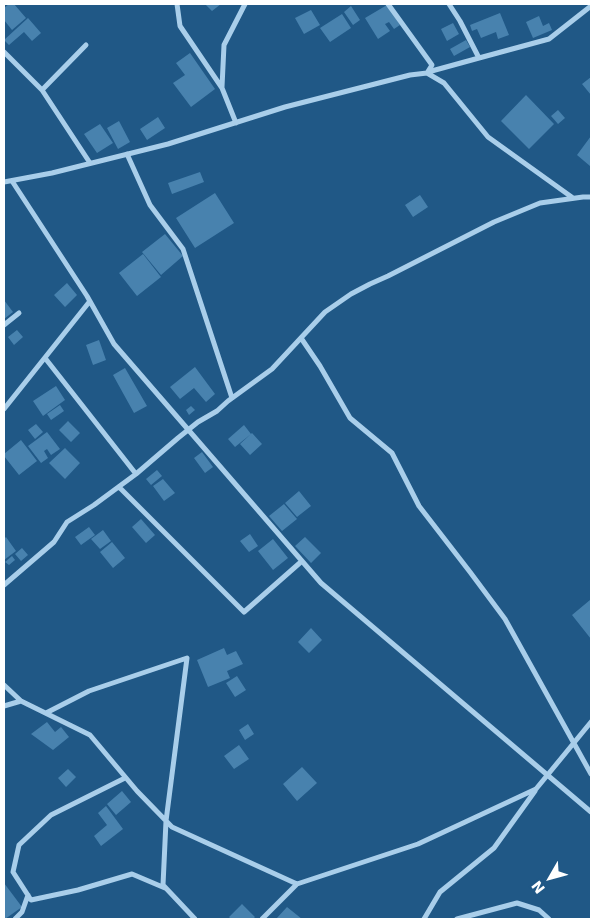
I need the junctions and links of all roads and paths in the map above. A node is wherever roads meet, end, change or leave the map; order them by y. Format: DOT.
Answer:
graph roads {
  1 [pos="177,4"];
  2 [pos="245,4"];
  3 [pos="388,4"];
  4 [pos="449,4"];
  5 [pos="591,6"];
  6 [pos="86,45"];
  7 [pos="4,52"];
  8 [pos="478,58"];
  9 [pos="427,73"];
  10 [pos="222,88"];
  11 [pos="42,90"];
  12 [pos="236,123"];
  13 [pos="127,154"];
  14 [pos="90,163"];
  15 [pos="12,181"];
  16 [pos="4,182"];
  17 [pos="591,197"];
  18 [pos="573,198"];
  19 [pos="90,302"];
  20 [pos="19,313"];
  21 [pos="4,325"];
  22 [pos="301,338"];
  23 [pos="45,358"];
  24 [pos="232,398"];
  25 [pos="4,409"];
  26 [pos="189,430"];
  27 [pos="136,474"];
  28 [pos="119,487"];
  29 [pos="302,561"];
  30 [pos="4,585"];
  31 [pos="4,685"];
  32 [pos="21,701"];
  33 [pos="4,706"];
  34 [pos="46,713"];
  35 [pos="591,722"];
  36 [pos="573,744"];
  37 [pos="591,774"];
  38 [pos="548,775"];
  39 [pos="125,778"];
  40 [pos="536,790"];
  41 [pos="591,812"];
  42 [pos="166,821"];
  43 [pos="297,884"];
  44 [pos="166,888"];
  45 [pos="28,896"];
  46 [pos="16,919"];
  47 [pos="195,919"];
  48 [pos="262,919"];
  49 [pos="424,919"];
  50 [pos="457,919"];
  51 [pos="549,919"];
  1 -- 10 [label="street"];
  2 -- 10 [label="street"];
  3 -- 9 [label="street"];
  4 -- 8 [label="street"];
  5 -- 8 [label="street"];
  6 -- 11 [label="street"];
  7 -- 11 [label="street"];
  8 -- 9 [label="street"];
  9 -- 12 [label="street"];
  9 -- 18 [label="street"];
  10 -- 12 [label="street"];
  11 -- 14 [label="street"];
  12 -- 13 [label="street"];
  13 -- 14 [label="street"];
  13 -- 24 [label="street"];
  14 -- 15 [label="street"];
  15 -- 16 [label="street"];
  15 -- 19 [label="street"];
  17 -- 18 [label="street"];
  18 -- 22 [label="street"];
  19 -- 23 [label="street"];
  19 -- 26 [label="street"];
  20 -- 21 [label="street"];
  22 -- 24 [label="street"];
  22 -- 36 [label="street"];
  23 -- 25 [label="street"];
  23 -- 27 [label="street"];
  24 -- 26 [label="street"];
  26 -- 27 [label="street"];
  26 -- 29 [label="street"];
  27 -- 28 [label="street"];
  28 -- 29 [label="street"];
  28 -- 30 [label="street"];
  29 -- 38 [label="street"];
  31 -- 32 [label="street"];
  32 -- 33 [label="street"];
  32 -- 34 [label="street"];
  34 -- 39 [label="street"];
  34 -- 42 [label="street"];
  35 -- 36 [label="street"];
  36 -- 37 [label="street"];
  36 -- 38 [label="street"];
  38 -- 40 [label="street"];
  38 -- 41 [label="street"];
  39 -- 42 [label="street"];
  39 -- 45 [label="street"];
  40 -- 43 [label="street"];
  40 -- 49 [label="street"];
  42 -- 43 [label="street"];
  42 -- 44 [label="street"];
  43 -- 48 [label="street"];
  44 -- 45 [label="street"];
  44 -- 47 [label="street"];
  45 -- 46 [label="street"];
  50 -- 51 [label="street"];
}
